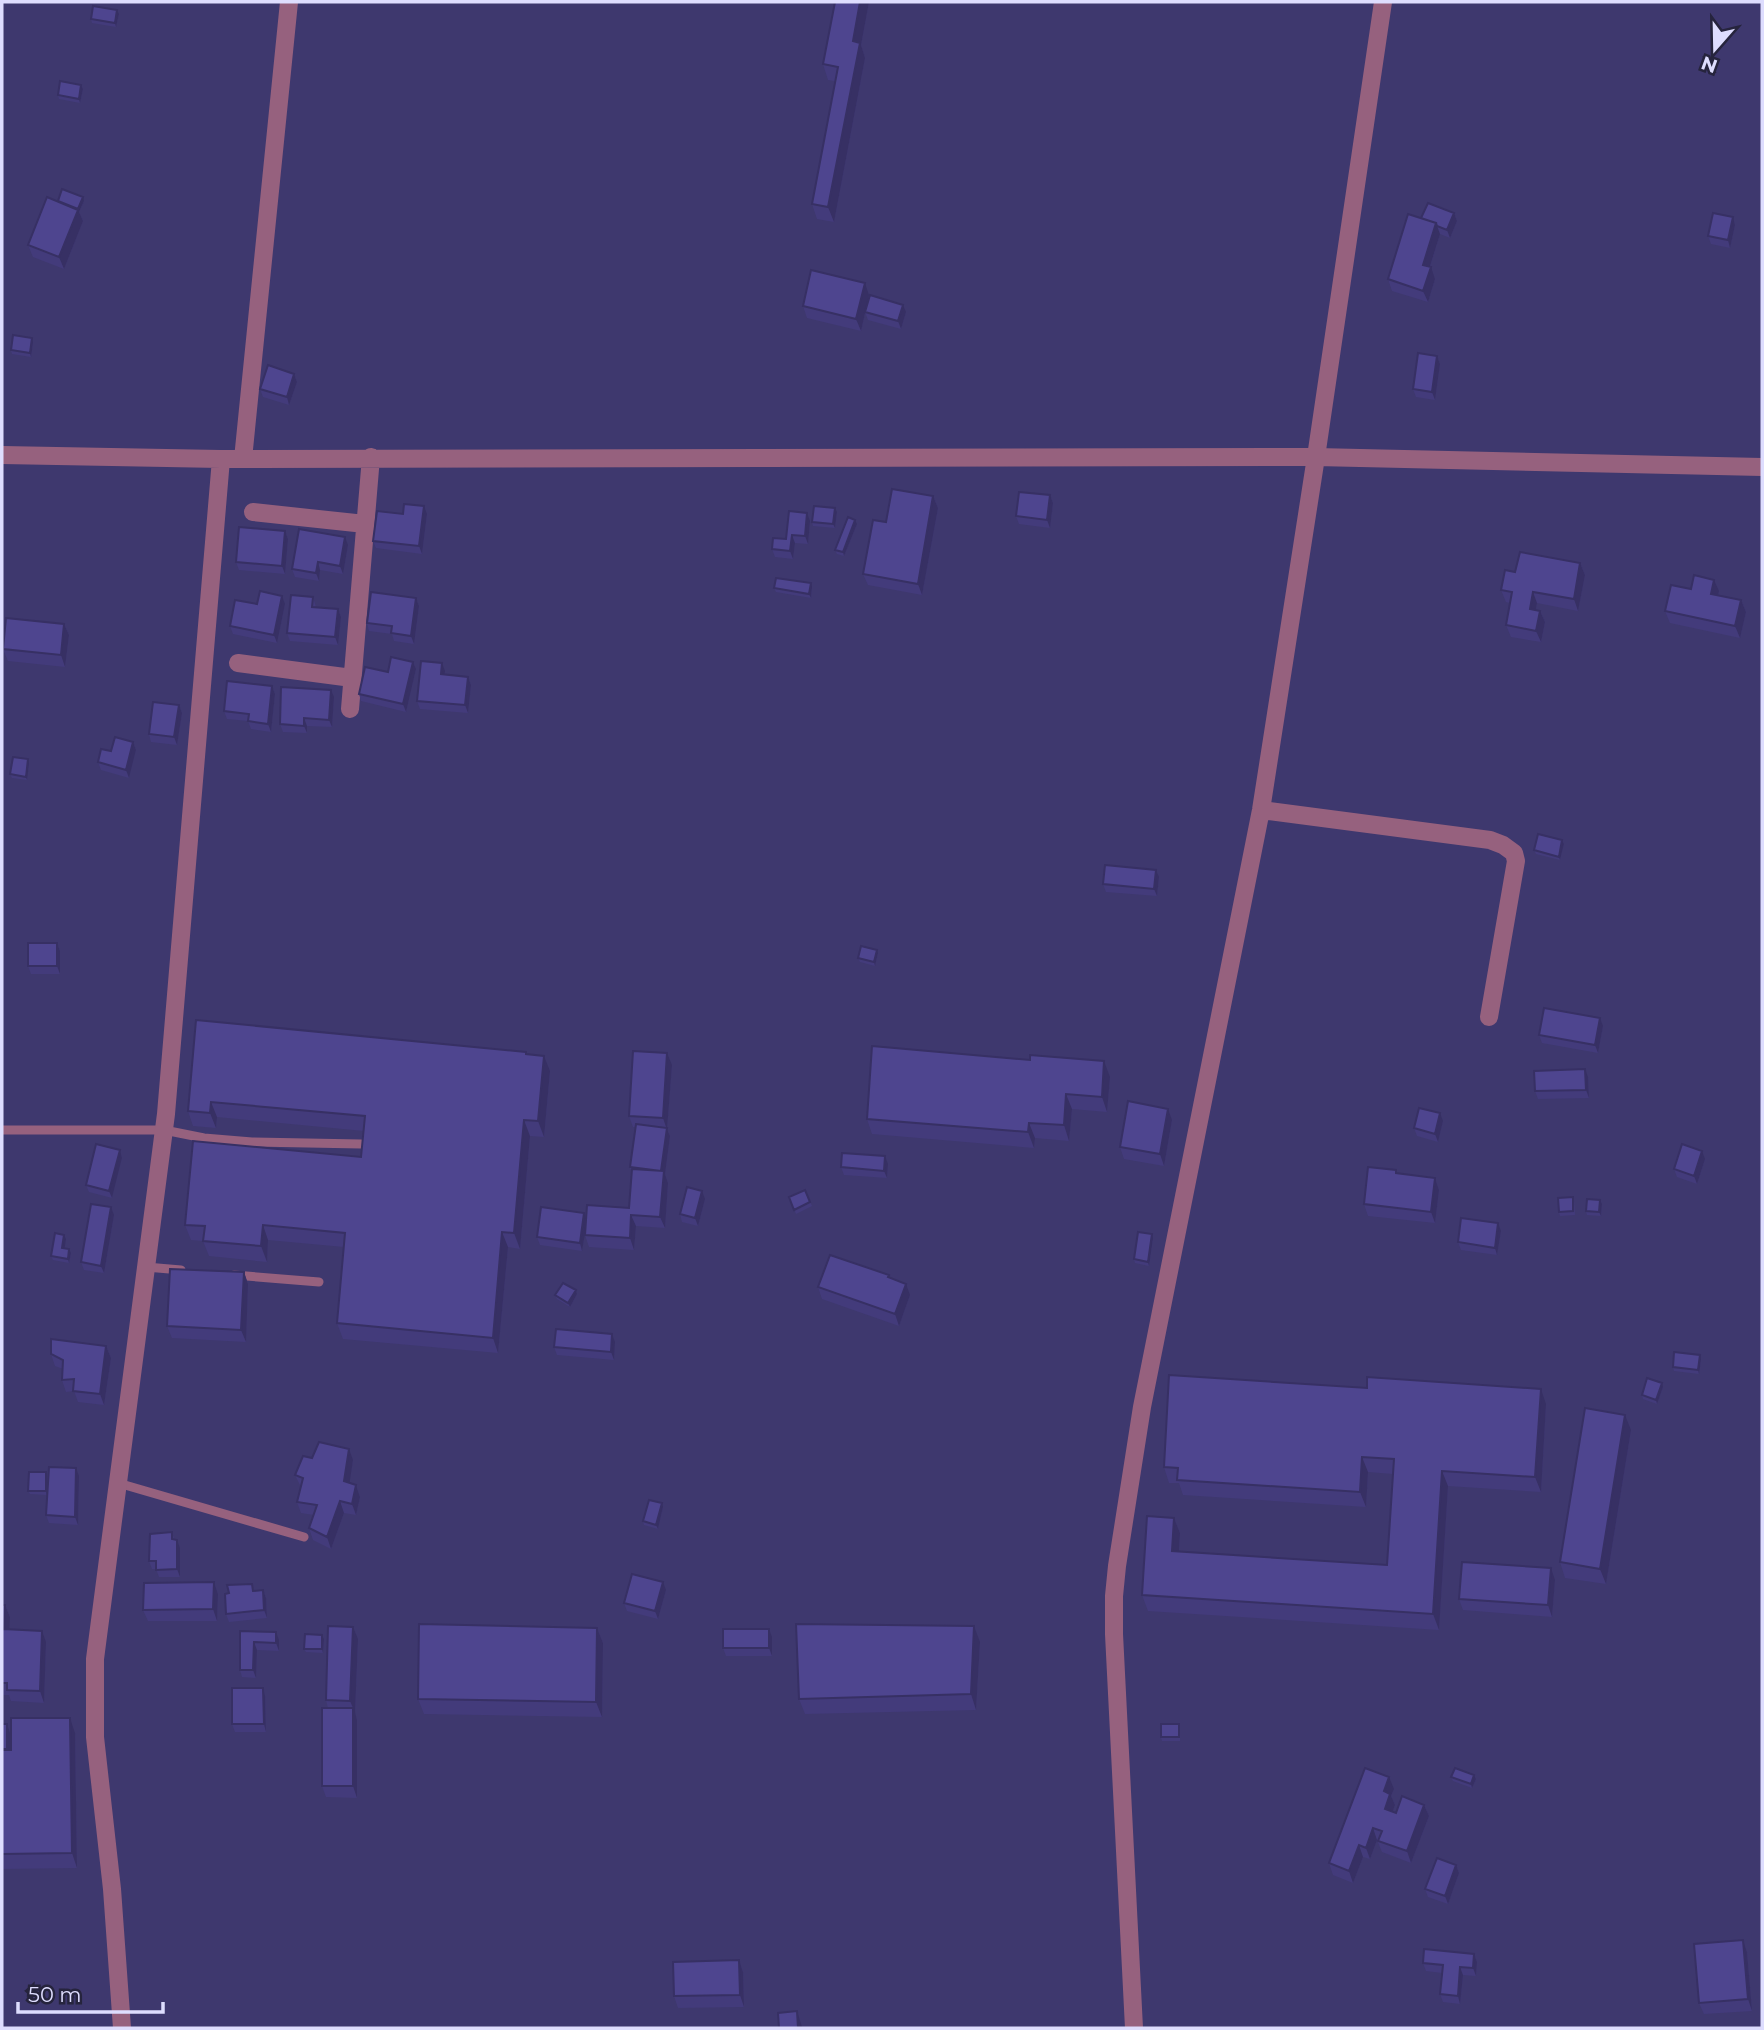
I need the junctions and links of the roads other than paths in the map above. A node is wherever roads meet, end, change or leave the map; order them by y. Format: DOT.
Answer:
graph roads {
  1 [pos="289,2"];
  2 [pos="1382,2"];
  3 [pos="2,455"];
  4 [pos="371,457"];
  5 [pos="1316,457"];
  6 [pos="243,458"];
  7 [pos="221,459"];
  8 [pos="1762,467"];
  9 [pos="253,512"];
  10 [pos="365,524"];
  11 [pos="237,663"];
  12 [pos="352,678"];
  13 [pos="350,709"];
  14 [pos="1261,810"];
  15 [pos="1489,1017"];
  16 [pos="2,1130"];
  17 [pos="164,1130"];
  18 [pos="361,1144"];
  19 [pos="146,1267"];
  20 [pos="186,1270"];
  21 [pos="226,1274"];
  22 [pos="319,1282"];
  23 [pos="118,1483"];
  24 [pos="304,1537"];
  25 [pos="122,2028"];
  26 [pos="1134,2028"];
  1 -- 6 [label="street"];
  2 -- 5 [label="street"];
  3 -- 7 [label="street"];
  4 -- 5 [label="street"];
  4 -- 6 [label="street"];
  4 -- 10 [label="street"];
  5 -- 8 [label="street"];
  5 -- 14 [label="street"];
  6 -- 7 [label="street"];
  7 -- 17 [label="street"];
  9 -- 10 [label="street"];
  10 -- 12 [label="street"];
  11 -- 12 [label="street"];
  12 -- 13 [label="street"];
  14 -- 15 [label="street"];
  14 -- 26 [label="street"];
  16 -- 17 [label="lane"];
  17 -- 18 [label="lane"];
  17 -- 19 [label="street"];
  19 -- 20 [label="lane"];
  19 -- 23 [label="street"];
  21 -- 22 [label="lane"];
  23 -- 24 [label="lane"];
  23 -- 25 [label="street"];
}
